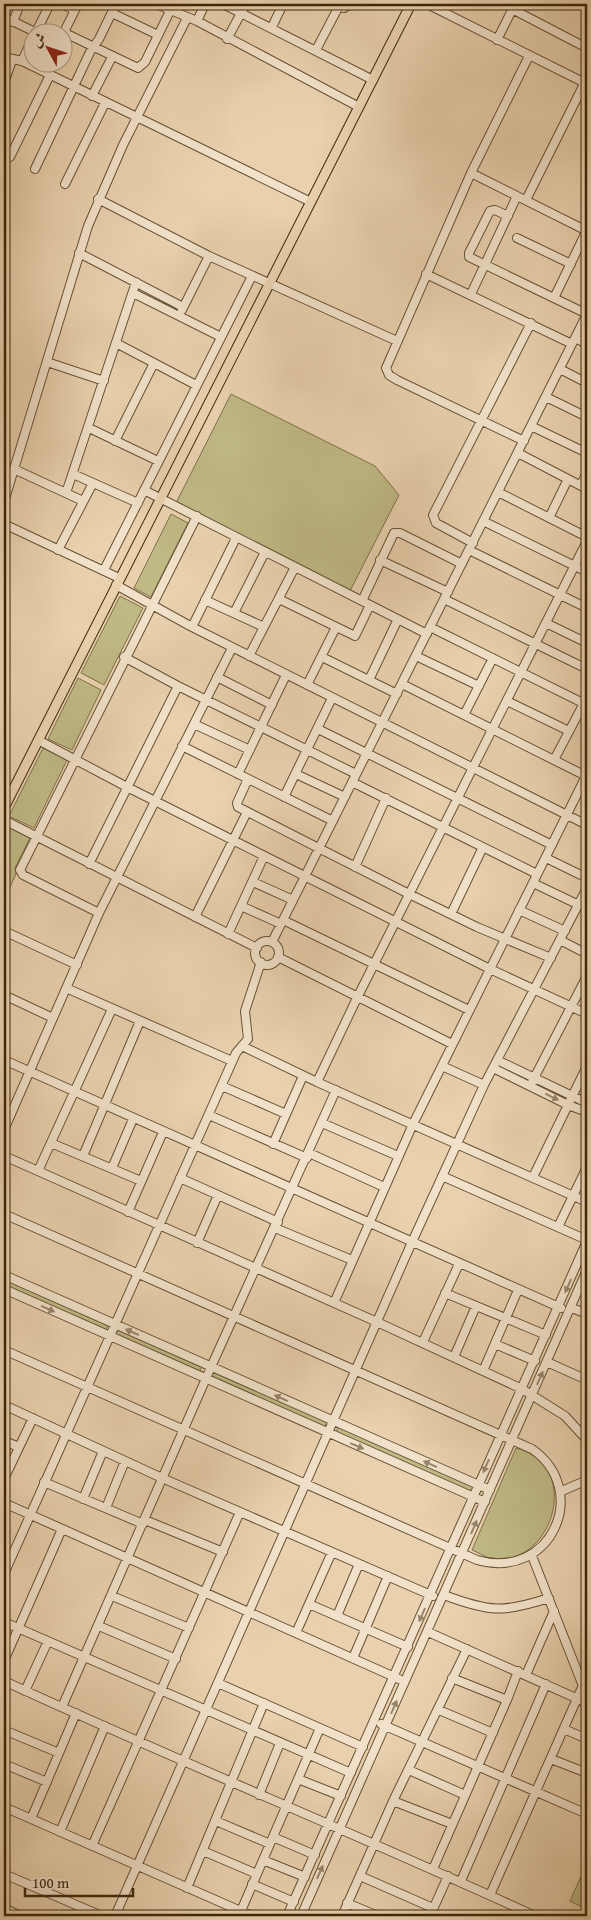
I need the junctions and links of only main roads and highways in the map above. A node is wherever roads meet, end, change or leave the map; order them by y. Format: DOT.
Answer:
graph roads {
  1 [pos="407,6"];
  2 [pos="4,808"];
  1 -- 2 [label="main road"];
}
